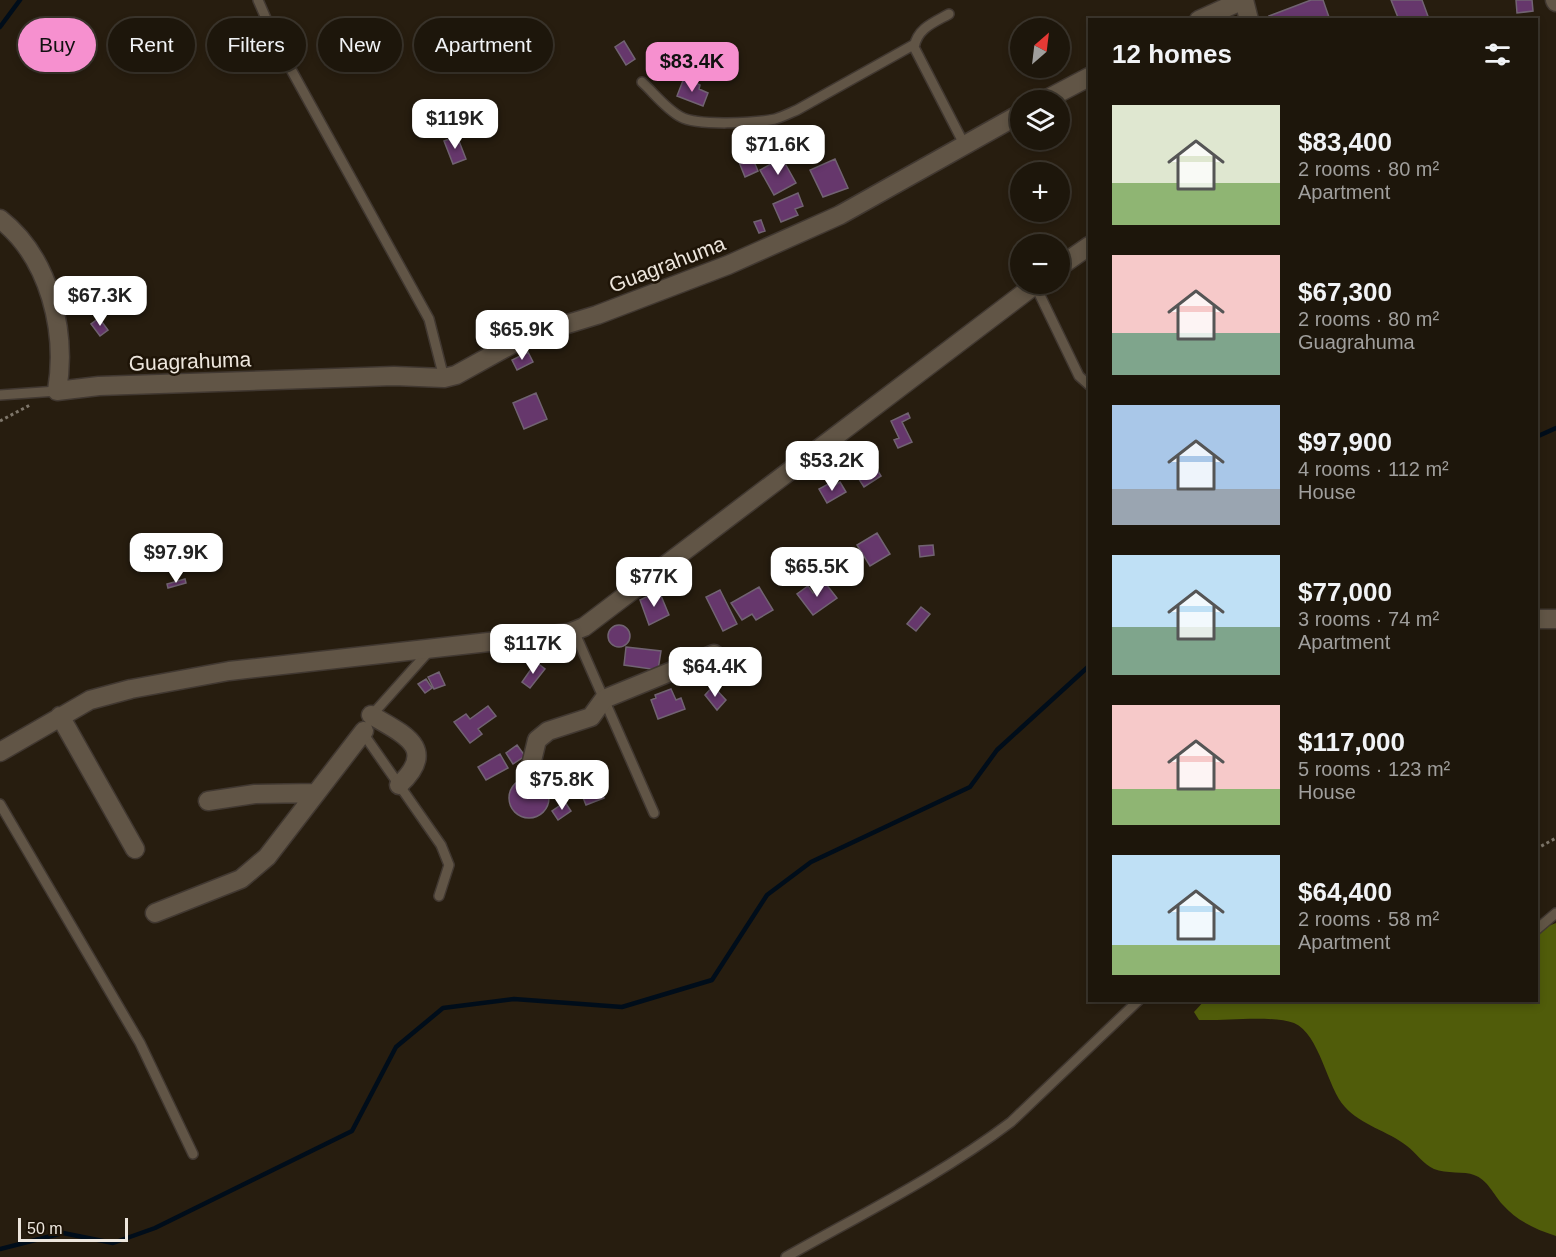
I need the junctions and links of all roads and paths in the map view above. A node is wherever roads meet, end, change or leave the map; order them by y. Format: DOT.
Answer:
graph roads {
  1 [pos="258,0"];
  2 [pos="1243,0"];
  3 [pos="949,14"];
  4 [pos="1203,18"];
  5 [pos="1249,18"];
  6 [pos="915,44"];
  7 [pos="1088,78"];
  8 [pos="642,82"];
  9 [pos="1064,90"];
  10 [pos="1010,119"];
  11 [pos="964,144"];
  12 [pos="0,219"];
  13 [pos="1088,247"];
  14 [pos="1070,259"];
  15 [pos="1023,294"];
  16 [pos="1041,294"];
  17 [pos="444,378"];
  18 [pos="1088,384"];
  19 [pos="57,391"];
  20 [pos="0,395"];
  21 [pos="1538,619"];
  22 [pos="1556,619"];
  23 [pos="574,631"];
  24 [pos="431,648"];
  25 [pos="714,654"];
  26 [pos="604,699"];
  27 [pos="60,716"];
  28 [pos="367,723"];
  29 [pos="0,752"];
  30 [pos="531,765"];
  31 [pos="399,785"];
  32 [pos="316,793"];
  33 [pos="208,801"];
  34 [pos="0,804"];
  35 [pos="654,813"];
  36 [pos="1556,838"];
  37 [pos="1538,848"];
  38 [pos="135,849"];
  39 [pos="439,896"];
  40 [pos="155,913"];
  41 [pos="1556,913"];
  42 [pos="1538,928"];
  43 [pos="1137,1002"];
  44 [pos="193,1154"];
  45 [pos="786,1257"];
  1 -- 17 [label="lane"];
  2 -- 4 [label="street"];
  2 -- 5 [label="street"];
  3 -- 6 [label="lane"];
  6 -- 8 [label="lane"];
  6 -- 11 [label="lane"];
  7 -- 9 [label="street"];
  10 -- 11 [label="street, Guagrahuma"];
  11 -- 17 [label="street, Guagrahuma"];
  12 -- 19 [label="street"];
  13 -- 14 [label="street"];
  15 -- 23 [label="street"];
  16 -- 18 [label="lane"];
  17 -- 19 [label="street, Guagrahuma"];
  19 -- 20 [label="lane"];
  21 -- 22 [label="street"];
  23 -- 24 [label="street"];
  23 -- 26 [label="lane"];
  24 -- 27 [label="street"];
  24 -- 28 [label="lane"];
  25 -- 26 [label="street"];
  26 -- 30 [label="street"];
  26 -- 35 [label="lane"];
  27 -- 29 [label="street"];
  27 -- 38 [label="street"];
  28 -- 31 [label="lane"];
  28 -- 31 [label="street"];
  28 -- 32 [label="street"];
  31 -- 39 [label="lane"];
  32 -- 33 [label="street"];
  32 -- 40 [label="street"];
  34 -- 44 [label="lane"];
  36 -- 37 [label="path"];
  41 -- 42 [label="lane"];
  43 -- 45 [label="lane"];
}
